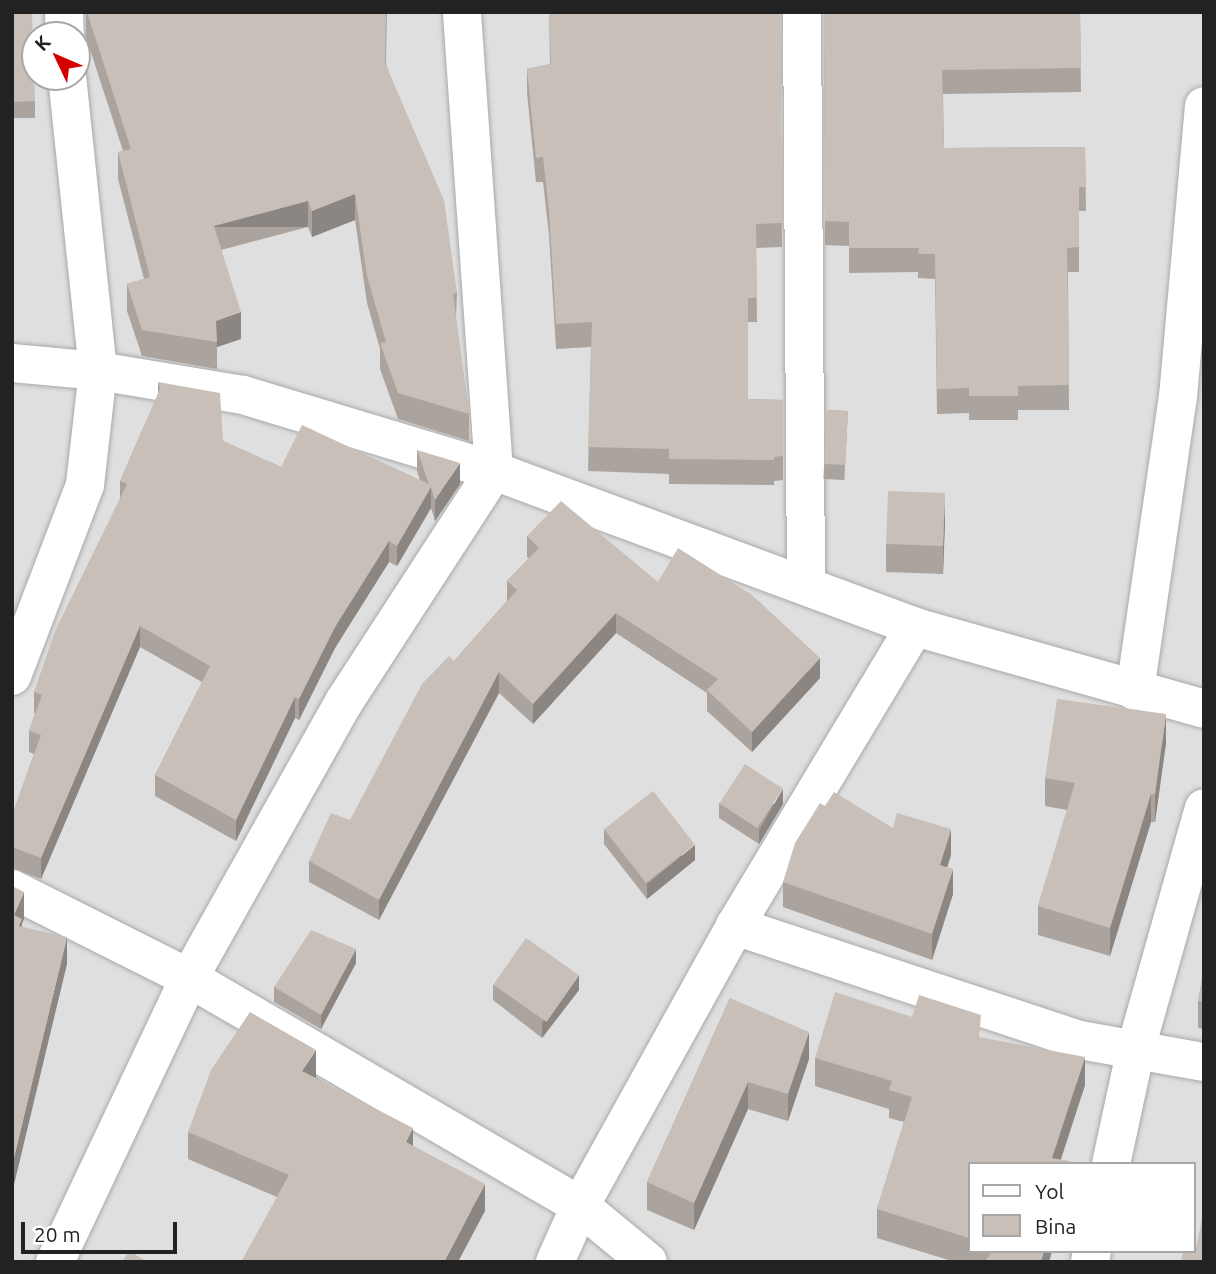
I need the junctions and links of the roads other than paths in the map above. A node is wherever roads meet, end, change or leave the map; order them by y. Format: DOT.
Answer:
graph roads {
  1 [pos="462,12"];
  2 [pos="802,12"];
  3 [pos="68,91"];
  4 [pos="1204,106"];
  5 [pos="12,363"];
  6 [pos="98,371"];
  7 [pos="1191,402"];
  8 [pos="494,471"];
  9 [pos="806,585"];
  10 [pos="915,627"];
  11 [pos="12,676"];
  12 [pos="1136,691"];
  13 [pos="1204,709"];
  14 [pos="1204,808"];
  15 [pos="12,889"];
  16 [pos="735,926"];
  17 [pos="188,978"];
  18 [pos="1136,1048"];
  19 [pos="1204,1062"];
  20 [pos="1111,1162"];
  21 [pos="580,1206"];
  22 [pos="55,1262"];
  23 [pos="555,1262"];
  24 [pos="648,1262"];
  1 -- 8 [label="street"];
  2 -- 9 [label="street"];
  3 -- 6 [label="street"];
  4 -- 7 [label="street"];
  5 -- 6 [label="street"];
  6 -- 8 [label="street"];
  6 -- 11 [label="street"];
  7 -- 12 [label="street"];
  8 -- 9 [label="street"];
  8 -- 17 [label="street"];
  9 -- 10 [label="street"];
  10 -- 12 [label="street"];
  10 -- 16 [label="street"];
  12 -- 13 [label="street"];
  14 -- 18 [label="street"];
  15 -- 17 [label="street"];
  16 -- 18 [label="street"];
  16 -- 21 [label="street"];
  17 -- 21 [label="street"];
  17 -- 22 [label="street"];
  18 -- 19 [label="street"];
  18 -- 20 [label="street"];
  21 -- 23 [label="street"];
  21 -- 24 [label="street"];
}
